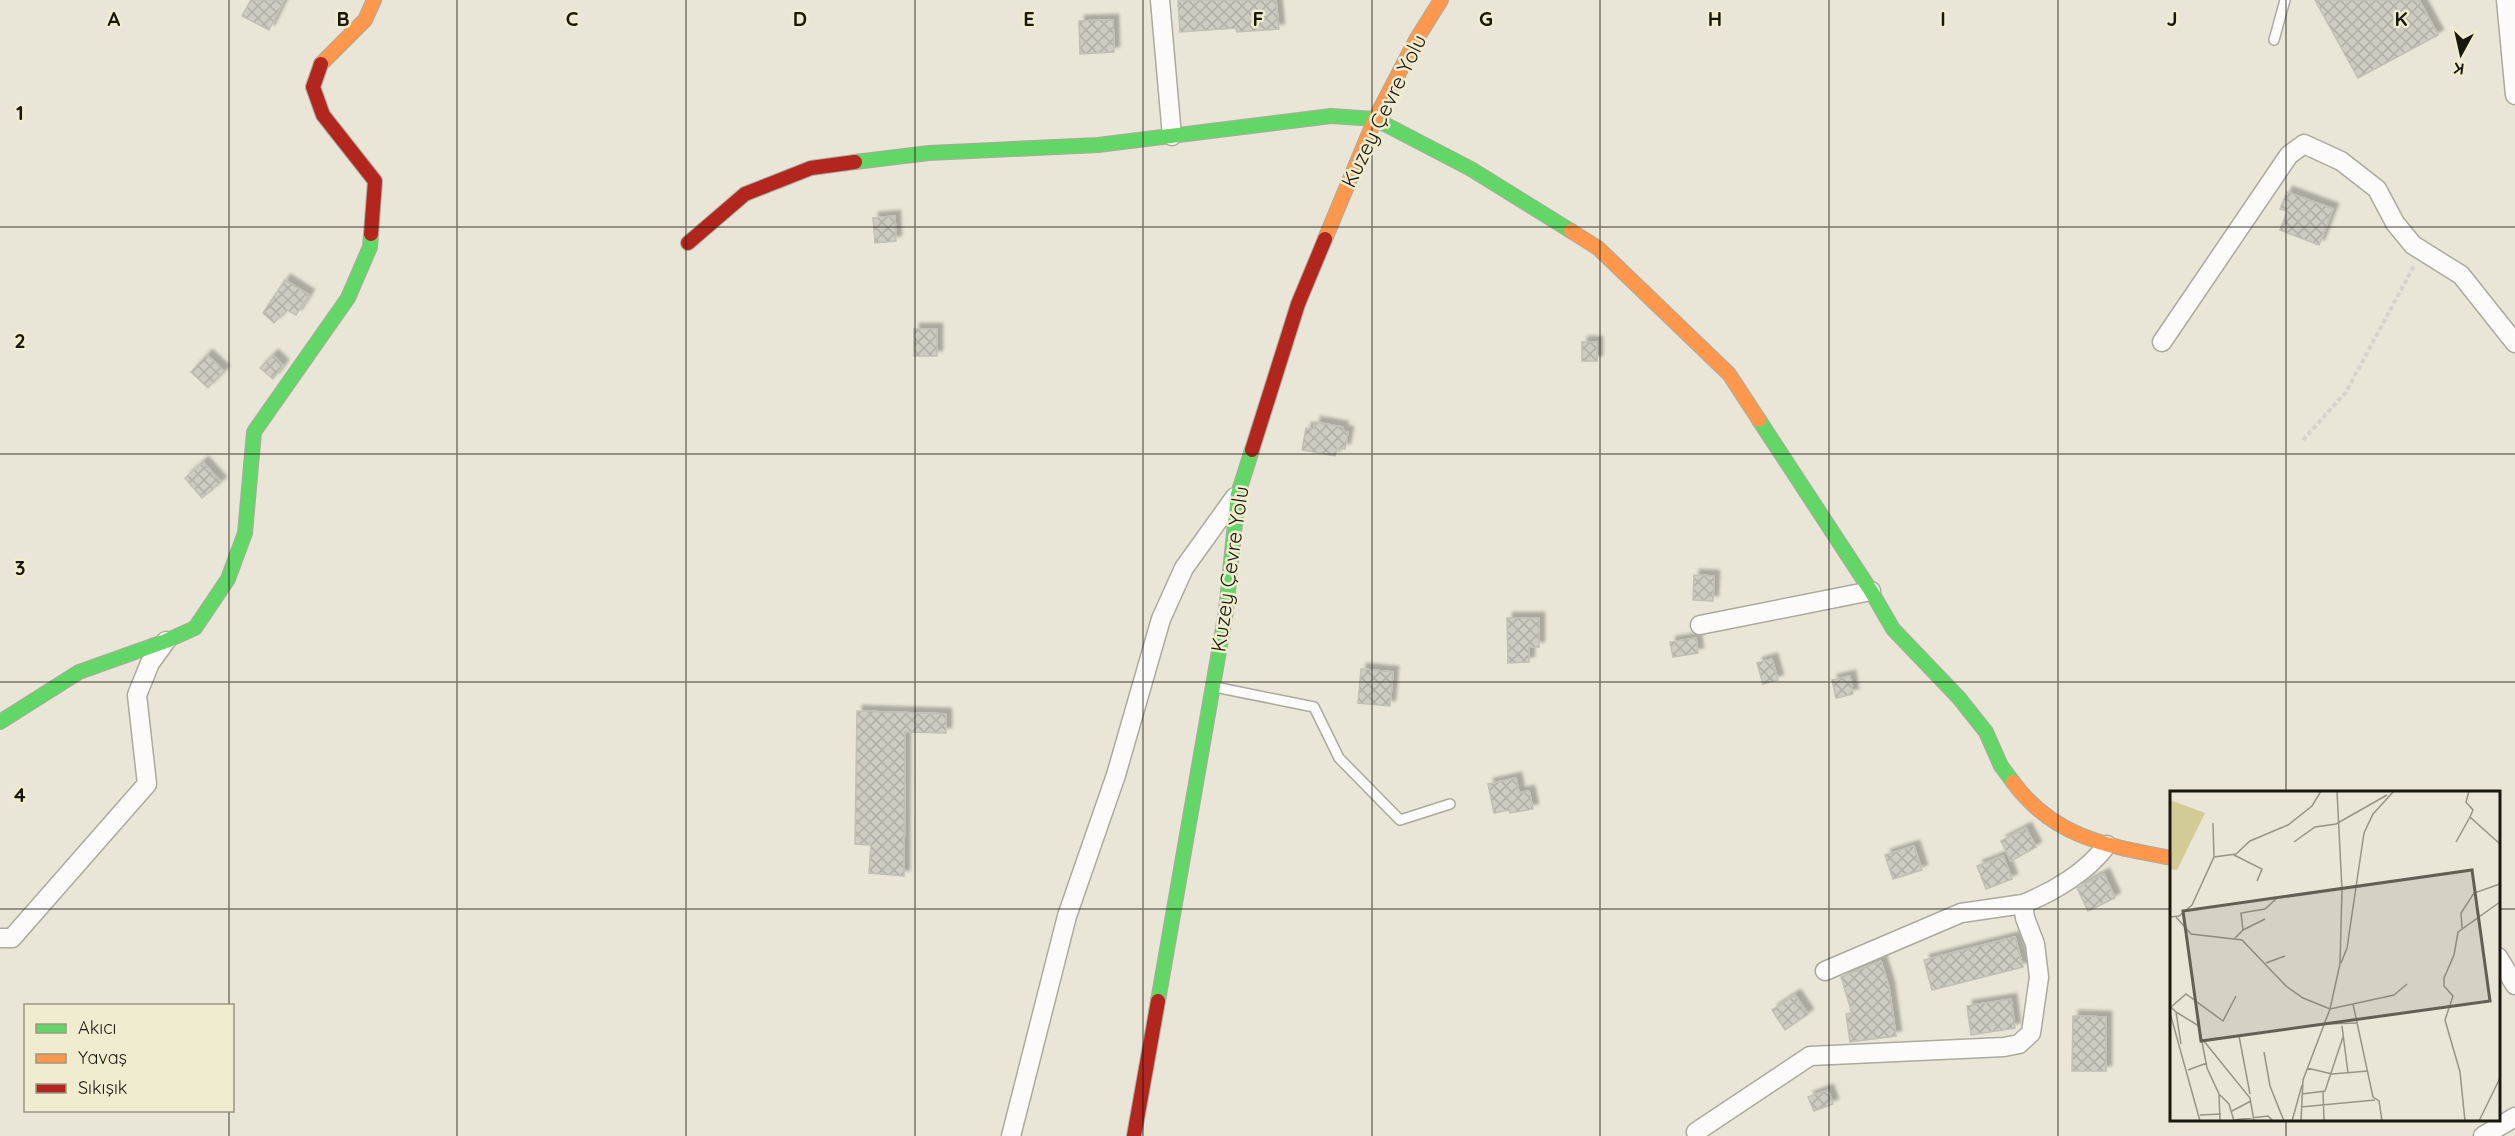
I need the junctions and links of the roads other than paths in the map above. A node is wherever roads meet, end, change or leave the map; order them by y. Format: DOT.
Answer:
graph roads {
  1 [pos="374,0"];
  2 [pos="1160,0"];
  3 [pos="1441,0"];
  4 [pos="2285,0"];
  5 [pos="2492,0"];
  6 [pos="2506,0"];
  7 [pos="2508,27"];
  8 [pos="2274,40"];
  9 [pos="2515,95"];
  10 [pos="1375,119"];
  11 [pos="1172,136"];
  12 [pos="688,243"];
  13 [pos="2162,342"];
  14 [pos="2515,343"];
  15 [pos="1238,494"];
  16 [pos="1871,591"];
  17 [pos="1700,626"];
  18 [pos="166,641"];
  19 [pos="1212,686"];
  20 [pos="0,722"];
  21 [pos="1450,804"];
  22 [pos="2107,845"];
  23 [pos="2170,858"];
  24 [pos="2023,904"];
  25 [pos="0,938"];
  26 [pos="2500,959"];
  27 [pos="1825,971"];
  28 [pos="2515,985"];
  29 [pos="2515,1117"];
  30 [pos="1696,1132"];
  31 [pos="1011,1136"];
  32 [pos="1134,1136"];
  33 [pos="2483,1136"];
  1 -- 18 [label="street"];
  2 -- 11 [label="street"];
  3 -- 10 [label="street, Kuzey Çevre Yolu"];
  4 -- 8 [label="lane"];
  5 -- 7 [label="street"];
  6 -- 7 [label="street"];
  7 -- 9 [label="street"];
  10 -- 11 [label="street"];
  10 -- 15 [label="street, Kuzey Çevre Yolu"];
  10 -- 16 [label="street"];
  11 -- 12 [label="street"];
  13 -- 14 [label="street"];
  15 -- 19 [label="street, Kuzey Çevre Yolu"];
  15 -- 31 [label="street"];
  16 -- 17 [label="street"];
  16 -- 22 [label="street"];
  18 -- 20 [label="street"];
  18 -- 25 [label="street"];
  19 -- 21 [label="lane"];
  19 -- 32 [label="street, Kuzey Çevre Yolu"];
  22 -- 23 [label="street"];
  22 -- 24 [label="street"];
  24 -- 27 [label="street"];
  24 -- 30 [label="street"];
  26 -- 28 [label="street"];
  29 -- 33 [label="street"];
}
